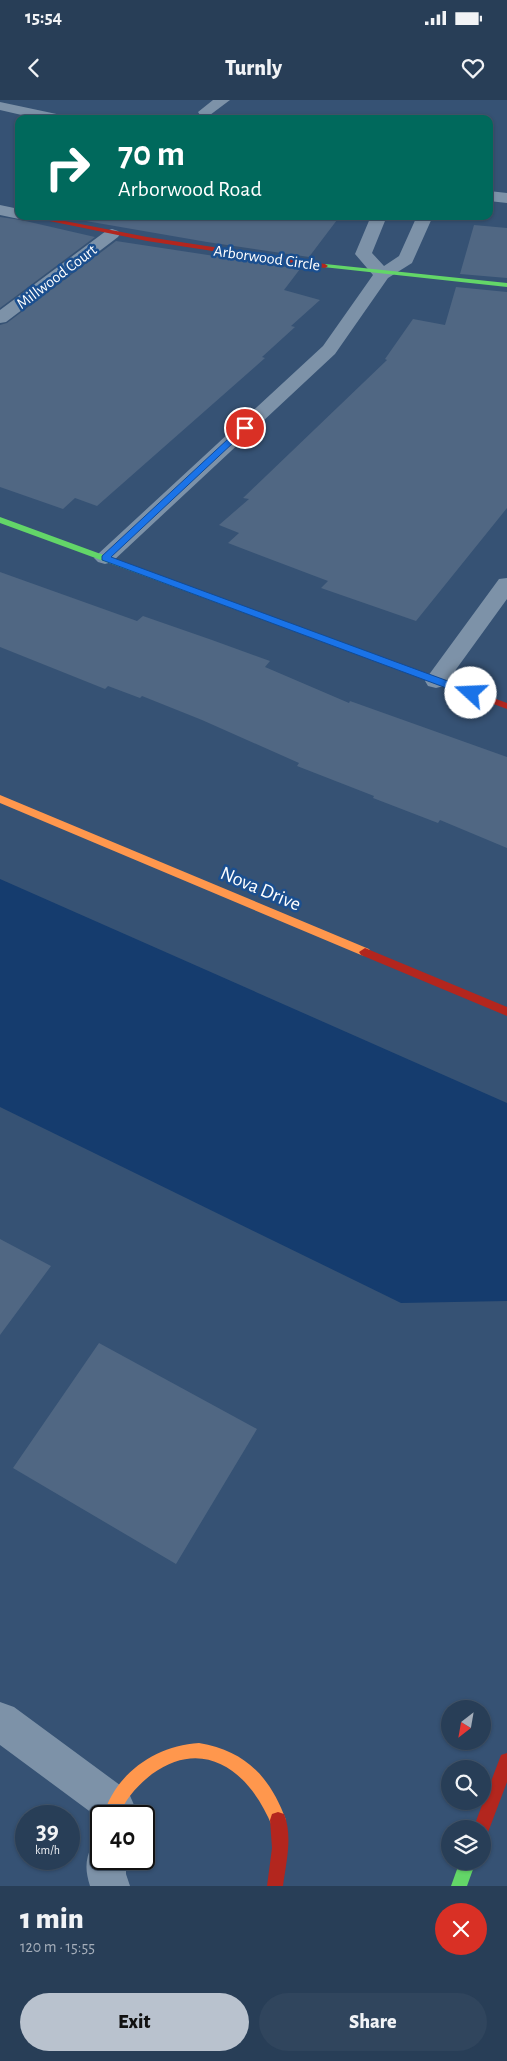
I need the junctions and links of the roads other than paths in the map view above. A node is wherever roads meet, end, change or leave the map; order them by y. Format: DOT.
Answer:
graph roads {
  1 [pos="223,100"];
  2 [pos="0,106"];
  3 [pos="205,112"];
  4 [pos="42,115"];
  5 [pos="493,196"];
  6 [pos="507,198"];
  7 [pos="0,210"];
  8 [pos="15,213"];
  9 [pos="47,220"];
  10 [pos="377,220"];
  11 [pos="423,220"];
  12 [pos="112,234"];
  13 [pos="382,274"];
  14 [pos="507,285"];
  15 [pos="0,318"];
  16 [pos="0,520"];
  17 [pos="105,558"];
  18 [pos="507,584"];
  19 [pos="436,681"];
  20 [pos="507,706"];
  21 [pos="0,798"];
  22 [pos="507,1012"];
  23 [pos="0,1721"];
  24 [pos="507,1761"];
  25 [pos="105,1805"];
  26 [pos="117,1805"];
  27 [pos="484,1820"];
  28 [pos="106,1870"];
  29 [pos="465,1870"];
  30 [pos="110,1886"];
  31 [pos="275,1886"];
  32 [pos="459,1886"];
  1 -- 3 [label="street"];
  2 -- 4 [label="street"];
  5 -- 6 [label="street"];
  7 -- 8 [label="street"];
  9 -- 12 [label="street, Arborwood Circle"];
  10 -- 13 [label="street"];
  11 -- 13 [label="street"];
  12 -- 13 [label="street, Arborwood Circle"];
  12 -- 15 [label="street, Millwood Court"];
  13 -- 14 [label="street, Arborwood Circle"];
  13 -- 17 [label="street"];
  16 -- 17 [label="street"];
  17 -- 19 [label="street"];
  18 -- 19 [label="street"];
  19 -- 20 [label="street"];
  21 -- 22 [label="street, Nova Drive"];
  23 -- 25 [label="street"];
  24 -- 27 [label="street"];
  26 -- 31 [label="street"];
  28 -- 30 [label="street"];
  29 -- 32 [label="street"];
}
